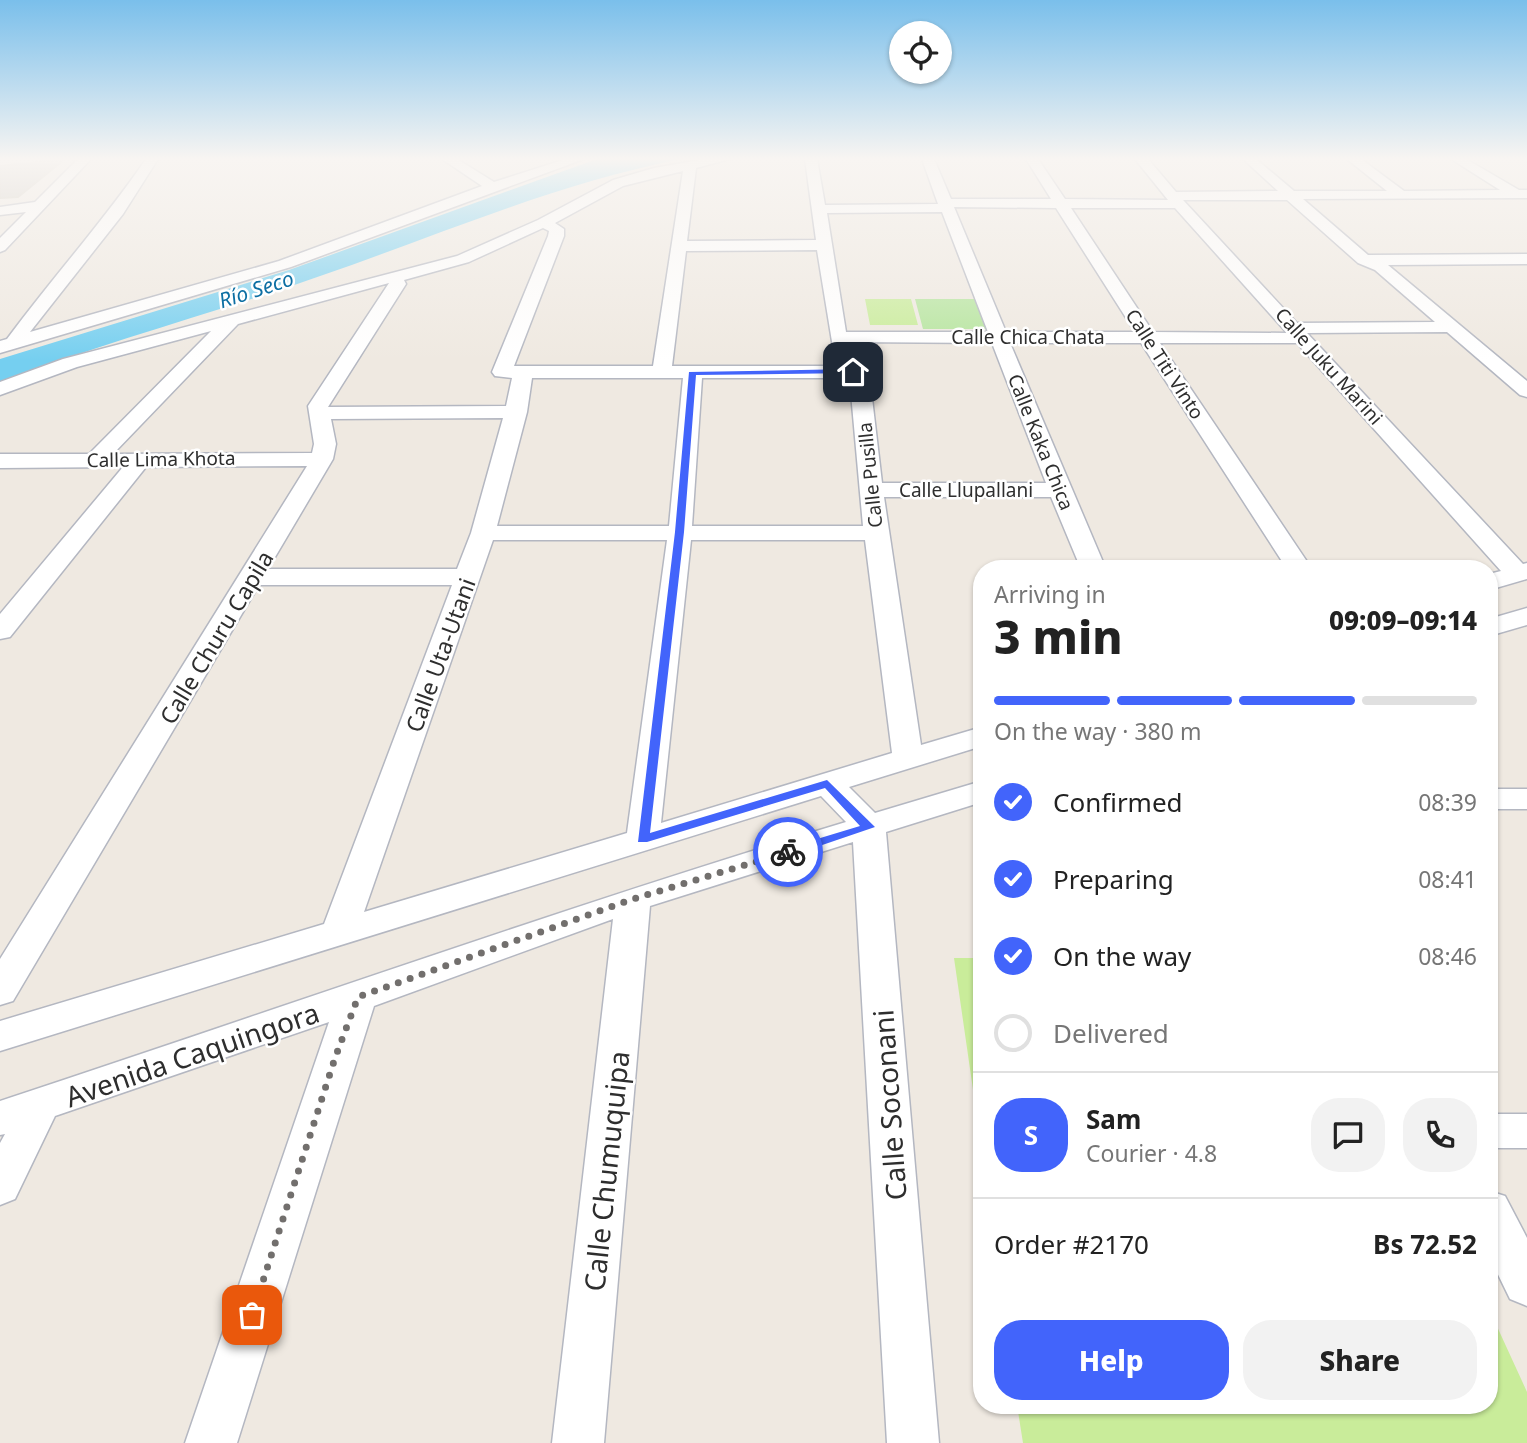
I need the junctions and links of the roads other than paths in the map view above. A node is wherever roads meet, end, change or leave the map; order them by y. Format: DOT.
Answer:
graph roads {
  1 [pos="21,226"];
  2 [pos="105,226"];
  3 [pos="387,226"];
  4 [pos="536,226"];
  5 [pos="551,226"];
  6 [pos="681,226"];
  7 [pos="821,226"];
  8 [pos="953,226"];
  9 [pos="1074,226"];
  10 [pos="1199,226"];
  11 [pos="1324,226"];
  12 [pos="824,245"];
  13 [pos="678,246"];
  14 [pos="0,247"];
  15 [pos="1497,259"];
  16 [pos="1527,259"];
  17 [pos="1364,260"];
  18 [pos="1517,274"];
  19 [pos="395,278"];
  20 [pos="233,319"];
  21 [pos="1451,327"];
  22 [pos="1298,333"];
  23 [pos="838,337"];
  24 [pos="1149,337"];
  25 [pos="998,338"];
  26 [pos="6,346"];
  27 [pos="512,372"];
  28 [pos="662,372"];
  29 [pos="693,372"];
  30 [pos="853,372"];
  31 [pos="0,389"];
  32 [pos="1527,391"];
  33 [pos="517,412"];
  34 [pos="317,413"];
  35 [pos="322,458"];
  36 [pos="95,460"];
  37 [pos="140,460"];
  38 [pos="0,461"];
  39 [pos="872,490"];
  40 [pos="1060,490"];
  41 [pos="680,532"];
  42 [pos="483,533"];
  43 [pos="876,533"];
  44 [pos="1090,560"];
  45 [pos="1294,560"];
  46 [pos="1522,572"];
  47 [pos="253,577"];
  48 [pos="468,577"];
  49 [pos="1498,579"];
  50 [pos="1527,616"];
  51 [pos="1498,625"];
  52 [pos="0,631"];
  53 [pos="973,739"];
  54 [pos="908,758"];
  55 [pos="827,783"];
  56 [pos="973,794"];
  57 [pos="1498,799"];
  58 [pos="1527,799"];
  59 [pos="869,827"];
  60 [pos="643,839"];
  61 [pos="633,899"];
  62 [pos="339,933"];
  63 [pos="0,991"];
  64 [pos="358,997"];
  65 [pos="0,1036"];
  66 [pos="40,1105"];
  67 [pos="0,1118"];
  68 [pos="1527,1130"];
  69 [pos="1498,1131"];
  70 [pos="0,1186"];
  71 [pos="1498,1228"];
  72 [pos="1527,1284"];
  73 [pos="211,1443"];
  74 [pos="578,1443"];
  75 [pos="913,1443"];
  1 -- 14 [label="street"];
  2 -- 26 [label="street"];
  3 -- 26 [label="street"];
  4 -- 19 [label="street"];
  5 -- 27 [label="street, Calle Uta-Utani"];
  6 -- 13 [label="street"];
  7 -- 12 [label="street, Calle Pusilla"];
  8 -- 25 [label="street, Calle Kaka Chica"];
  9 -- 24 [label="street, Calle Titi Vinto"];
  10 -- 22 [label="street, Calle Juku Marini"];
  11 -- 17 [label="street"];
  12 -- 13 [label="street"];
  12 -- 23 [label="street, Calle Pusilla"];
  13 -- 28 [label="street"];
  15 -- 16 [label="street"];
  15 -- 17 [label="street"];
  15 -- 18 [label="street"];
  17 -- 21 [label="street"];
  19 -- 20 [label="street"];
  19 -- 34 [label="street"];
  20 -- 31 [label="street"];
  20 -- 36 [label="street"];
  21 -- 22 [label="street, Calle Chica Chata"];
  21 -- 32 [label="street"];
  22 -- 24 [label="street, Calle Chica Chata"];
  22 -- 46 [label="street, Calle Juku Marini"];
  23 -- 25 [label="street, Calle Chica Chata"];
  23 -- 30 [label="street, Calle Pusilla"];
  24 -- 25 [label="street, Calle Chica Chata"];
  24 -- 45 [label="street, Calle Titi Vinto"];
  25 -- 40 [label="street, Calle Kaka Chica"];
  27 -- 28 [label="street"];
  27 -- 33 [label="street, Calle Uta-Utani"];
  28 -- 29 [label="street"];
  29 -- 30 [label="street"];
  29 -- 41 [label="street"];
  30 -- 39 [label="street, Calle Pusilla"];
  33 -- 34 [label="street"];
  33 -- 42 [label="street, Calle Uta-Utani"];
  34 -- 35 [label="street"];
  35 -- 37 [label="street, Calle Lima Khota"];
  35 -- 47 [label="street, Calle Churu Capila"];
  36 -- 37 [label="street, Calle Lima Khota"];
  36 -- 38 [label="street, Calle Lima Khota"];
  37 -- 52 [label="street"];
  39 -- 40 [label="street, Calle Llupallani"];
  39 -- 43 [label="street, Calle Pusilla"];
  40 -- 44 [label="street, Calle Kaka Chica"];
  41 -- 42 [label="street"];
  41 -- 43 [label="street"];
  41 -- 60 [label="street"];
  42 -- 48 [label="street, Calle Uta-Utani"];
  43 -- 54 [label="street, Calle Pusilla"];
  46 -- 49 [label="street"];
  47 -- 48 [label="street"];
  47 -- 63 [label="street, Calle Churu Capila"];
  48 -- 62 [label="street, Calle Uta-Utani"];
  50 -- 51 [label="street"];
  53 -- 54 [label="street"];
  54 -- 55 [label="street"];
  55 -- 59 [label="street"];
  55 -- 60 [label="street"];
  56 -- 59 [label="street, Avenida Caquingora"];
  57 -- 58 [label="street"];
  59 -- 61 [label="street, Avenida Caquingora"];
  59 -- 75 [label="street, Calle Soconani"];
  60 -- 62 [label="street"];
  61 -- 64 [label="street, Avenida Caquingora"];
  61 -- 74 [label="street, Calle Chumuquipa"];
  62 -- 65 [label="street"];
  64 -- 66 [label="street, Avenida Caquingora"];
  64 -- 73 [label="street"];
  66 -- 67 [label="street, Avenida Caquingora"];
  66 -- 70 [label="street"];
  68 -- 69 [label="street"];
  71 -- 72 [label="street"];
}
